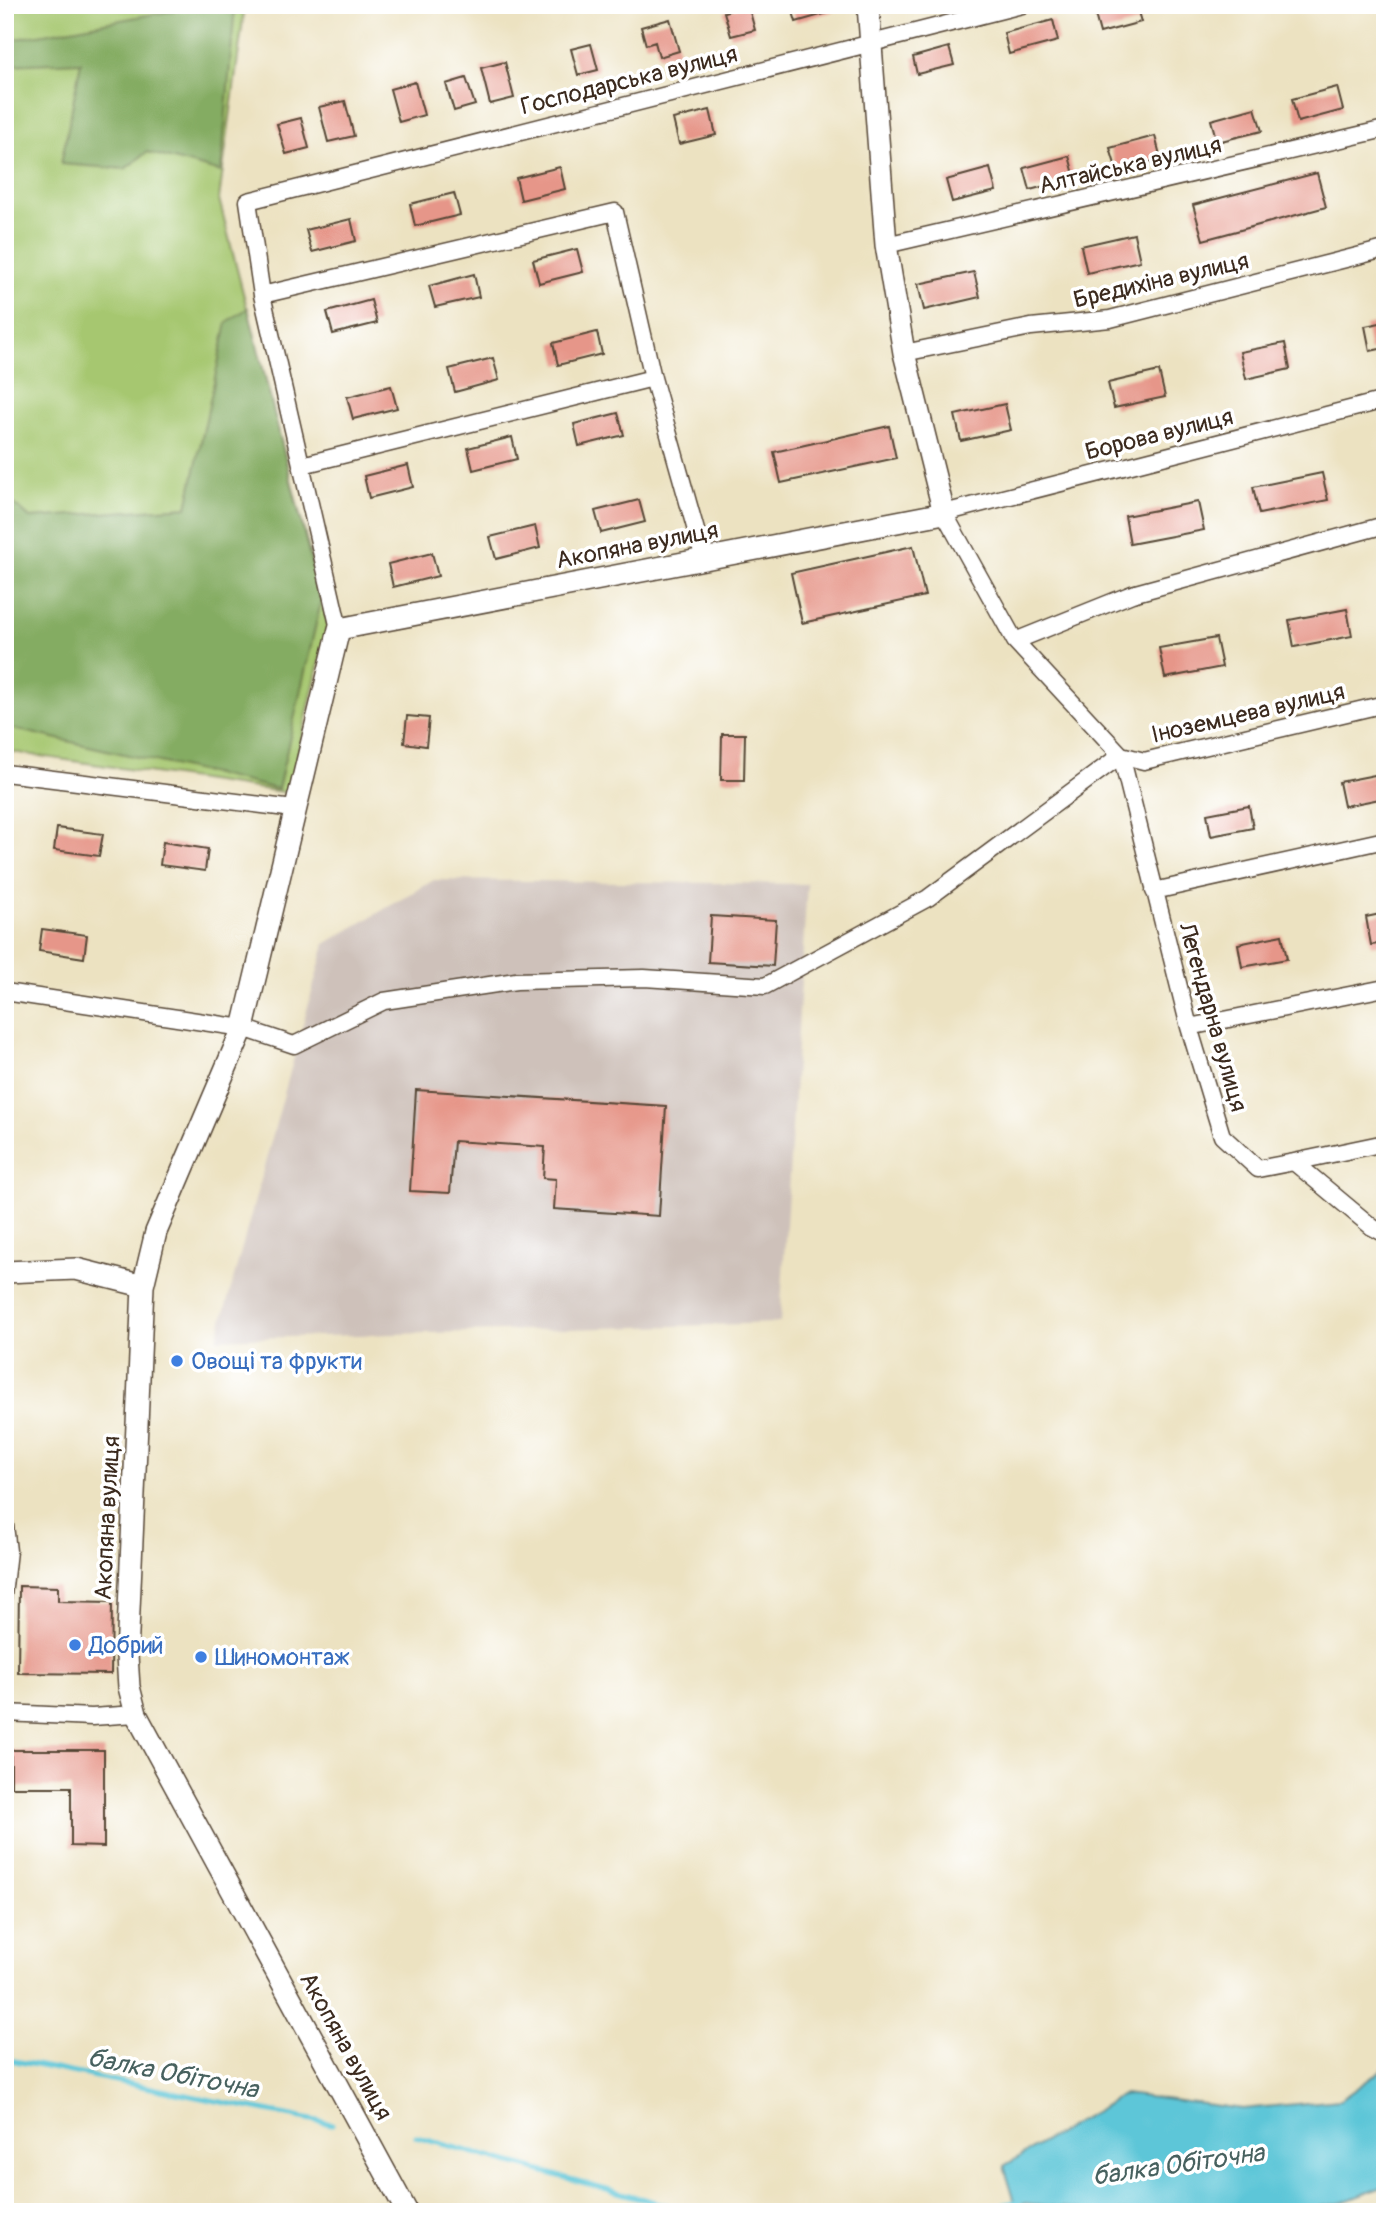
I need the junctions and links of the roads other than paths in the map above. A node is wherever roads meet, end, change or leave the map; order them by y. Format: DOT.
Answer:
graph roads {
  1 [pos="868,5"];
  2 [pos="1021,5"];
  3 [pos="873,41"];
  4 [pos="1385,129"];
  5 [pos="248,201"];
  6 [pos="886,245"];
  7 [pos="1385,249"];
  8 [pos="262,295"];
  9 [pos="904,353"];
  10 [pos="653,378"];
  11 [pos="1385,400"];
  12 [pos="302,466"];
  13 [pos="944,513"];
  14 [pos="1385,525"];
  15 [pos="704,559"];
  16 [pos="339,629"];
  17 [pos="1015,641"];
  18 [pos="1385,704"];
  19 [pos="1121,755"];
  20 [pos="5,773"];
  21 [pos="294,809"];
  22 [pos="1385,840"];
  23 [pos="1154,891"];
  24 [pos="1385,988"];
  25 [pos="5,992"];
  26 [pos="1189,1027"];
  27 [pos="243,1028"];
  28 [pos="1385,1143"];
  29 [pos="1294,1162"];
  30 [pos="1385,1234"];
  31 [pos="5,1272"];
  32 [pos="143,1286"];
  33 [pos="5,1490"];
  34 [pos="5,1614"];
  35 [pos="5,1713"];
  36 [pos="136,1714"];
  37 [pos="407,2212"];
  1 -- 3 [label="main road"];
  2 -- 3 [label="street, Господарська вулиця"];
  3 -- 5 [label="street, Господарська вулиця"];
  3 -- 6 [label="main road"];
  4 -- 6 [label="street, Алтайська вулиця"];
  5 -- 8 [label="street, Акопяна вулиця"];
  6 -- 9 [label="main road"];
  7 -- 9 [label="street, Бредихіна вулиця"];
  8 -- 10 [label="street"];
  8 -- 12 [label="street, Акопяна вулиця"];
  9 -- 13 [label="main road"];
  10 -- 12 [label="street"];
  10 -- 15 [label="street"];
  11 -- 13 [label="street, Борова вулиця"];
  12 -- 16 [label="street, Акопяна вулиця"];
  13 -- 15 [label="main road, Акопяна вулиця"];
  13 -- 17 [label="street"];
  14 -- 17 [label="street"];
  15 -- 16 [label="main road, Акопяна вулиця"];
  16 -- 21 [label="main road, Акопяна вулиця"];
  17 -- 19 [label="street"];
  18 -- 19 [label="street, Іноземцева вулиця"];
  19 -- 23 [label="street, Легендарна вулиця"];
  19 -- 27 [label="street"];
  20 -- 21 [label="street"];
  21 -- 27 [label="main road, Акопяна вулиця"];
  22 -- 23 [label="street"];
  23 -- 26 [label="street, Легендарна вулиця"];
  24 -- 26 [label="street"];
  25 -- 27 [label="street"];
  26 -- 29 [label="street, Легендарна вулиця"];
  27 -- 32 [label="main road, Акопяна вулиця"];
  28 -- 29 [label="street"];
  29 -- 30 [label="street"];
  31 -- 32 [label="main road"];
  32 -- 36 [label="main road, Акопяна вулиця"];
  33 -- 34 [label="lane"];
  35 -- 36 [label="street"];
  36 -- 37 [label="main road, Акопяна вулиця"];
}
